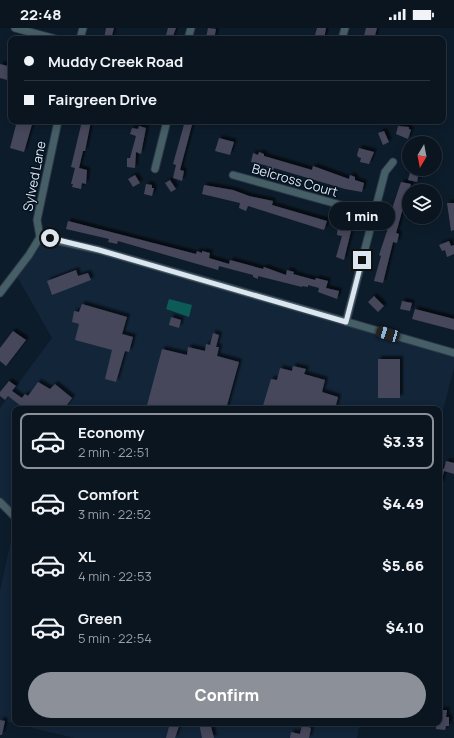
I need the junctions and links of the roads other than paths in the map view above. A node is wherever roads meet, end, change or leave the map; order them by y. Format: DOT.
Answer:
graph roads {
  1 [pos="15,28"];
  2 [pos="45,36"];
  3 [pos="57,124"];
  4 [pos="166,124"];
  5 [pos="393,162"];
  6 [pos="155,168"];
  7 [pos="233,175"];
  8 [pos="373,214"];
  9 [pos="40,237"];
  10 [pos="0,293"];
  11 [pos="346,322"];
  12 [pos="454,354"];
  13 [pos="0,502"];
  14 [pos="12,514"];
  1 -- 2 [label="street"];
  3 -- 9 [label="street, Sylved Lane"];
  4 -- 6 [label="street"];
  5 -- 8 [label="street"];
  7 -- 8 [label="street, Belcross Court"];
  8 -- 11 [label="street"];
  9 -- 10 [label="street"];
  9 -- 11 [label="street"];
  11 -- 12 [label="street"];
  13 -- 14 [label="street"];
}
